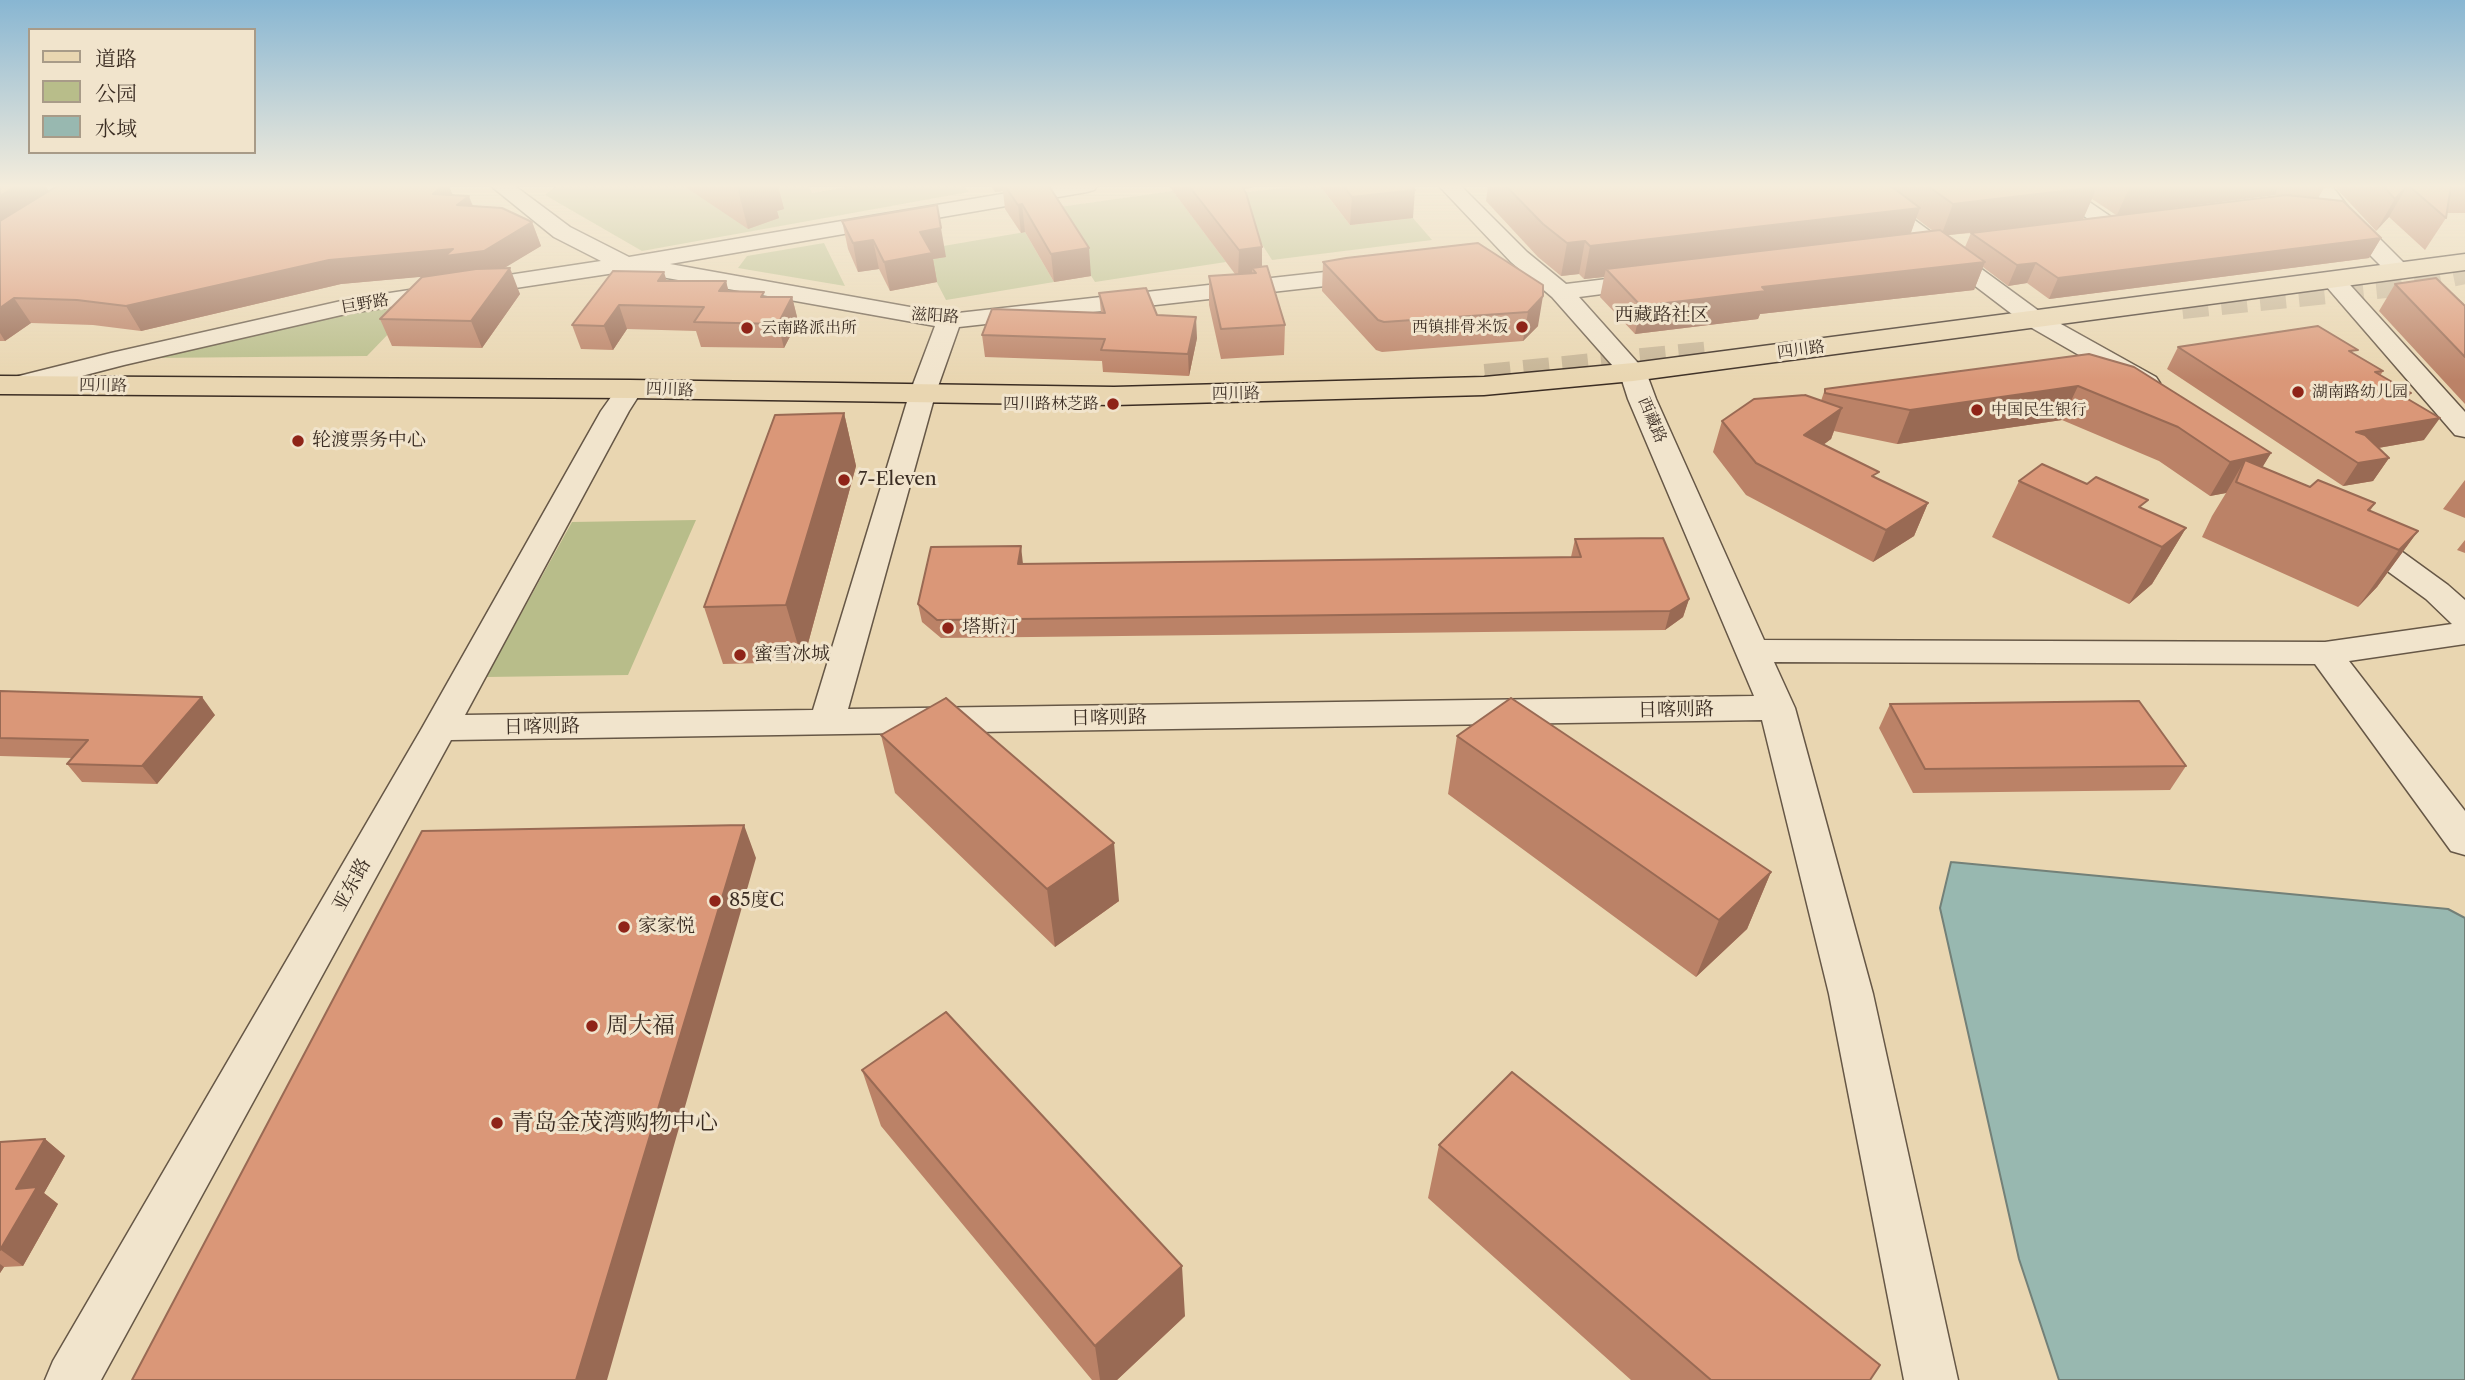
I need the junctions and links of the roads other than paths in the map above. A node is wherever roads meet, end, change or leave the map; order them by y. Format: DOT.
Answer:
graph roads {
  1 [pos="599,250"];
  2 [pos="714,250"];
  3 [pos="1512,250"];
  4 [pos="1939,250"];
  5 [pos="2378,250"];
  6 [pos="1519,257"];
  7 [pos="1492,260"];
  8 [pos="2465,262"];
  9 [pos="624,263"];
  10 [pos="1397,271"];
  11 [pos="2400,272"];
  12 [pos="1671,279"];
  13 [pos="2334,281"];
  14 [pos="1560,292"];
  15 [pos="2034,319"];
  16 [pos="949,321"];
  17 [pos="1633,372"];
  18 [pos="10,384"];
  19 [pos="630,389"];
  20 [pos="922,395"];
  21 [pos="2167,397"];
  22 [pos="2465,429"];
  23 [pos="2336,519"];
  24 [pos="2465,618"];
  25 [pos="2465,633"];
  26 [pos="1753,651"];
  27 [pos="2325,653"];
  28 [pos="1777,708"];
  29 [pos="827,722"];
  30 [pos="440,729"];
  31 [pos="2465,840"];
  32 [pos="72,1380"];
  33 [pos="1931,1380"];
  1 -- 9 [label="street, 滋阳路"];
  2 -- 9 [label="street, 巨野路"];
  3 -- 6 [label="street, 西藏路"];
  4 -- 15 [label="street"];
  5 -- 11 [label="street"];
  6 -- 7 [label="street"];
  6 -- 14 [label="street, 西藏路"];
  8 -- 11 [label="main road, 四川路"];
  9 -- 16 [label="street, 滋阳路"];
  9 -- 18 [label="street, 巨野路"];
  10 -- 16 [label="street, 滋阳路"];
  11 -- 13 [label="main road, 四川路"];
  12 -- 14 [label="street"];
  13 -- 15 [label="main road, 四川路"];
  13 -- 22 [label="street"];
  14 -- 17 [label="street, 西藏路"];
  15 -- 17 [label="main road, 四川路"];
  15 -- 21 [label="street"];
  16 -- 20 [label="street"];
  17 -- 20 [label="main road, 四川路"];
  17 -- 26 [label="street, 西藏路"];
  18 -- 19 [label="main road, 四川路"];
  19 -- 20 [label="main road, 四川路"];
  19 -- 30 [label="street, 亚东路"];
  20 -- 29 [label="street"];
  23 -- 24 [label="street"];
  25 -- 27 [label="street"];
  26 -- 27 [label="street"];
  26 -- 28 [label="street, 西藏路"];
  27 -- 31 [label="street"];
  28 -- 29 [label="street, 日喀则路"];
  28 -- 33 [label="street, 西藏路"];
  29 -- 30 [label="street, 日喀则路"];
  30 -- 32 [label="street, 亚东路"];
}
